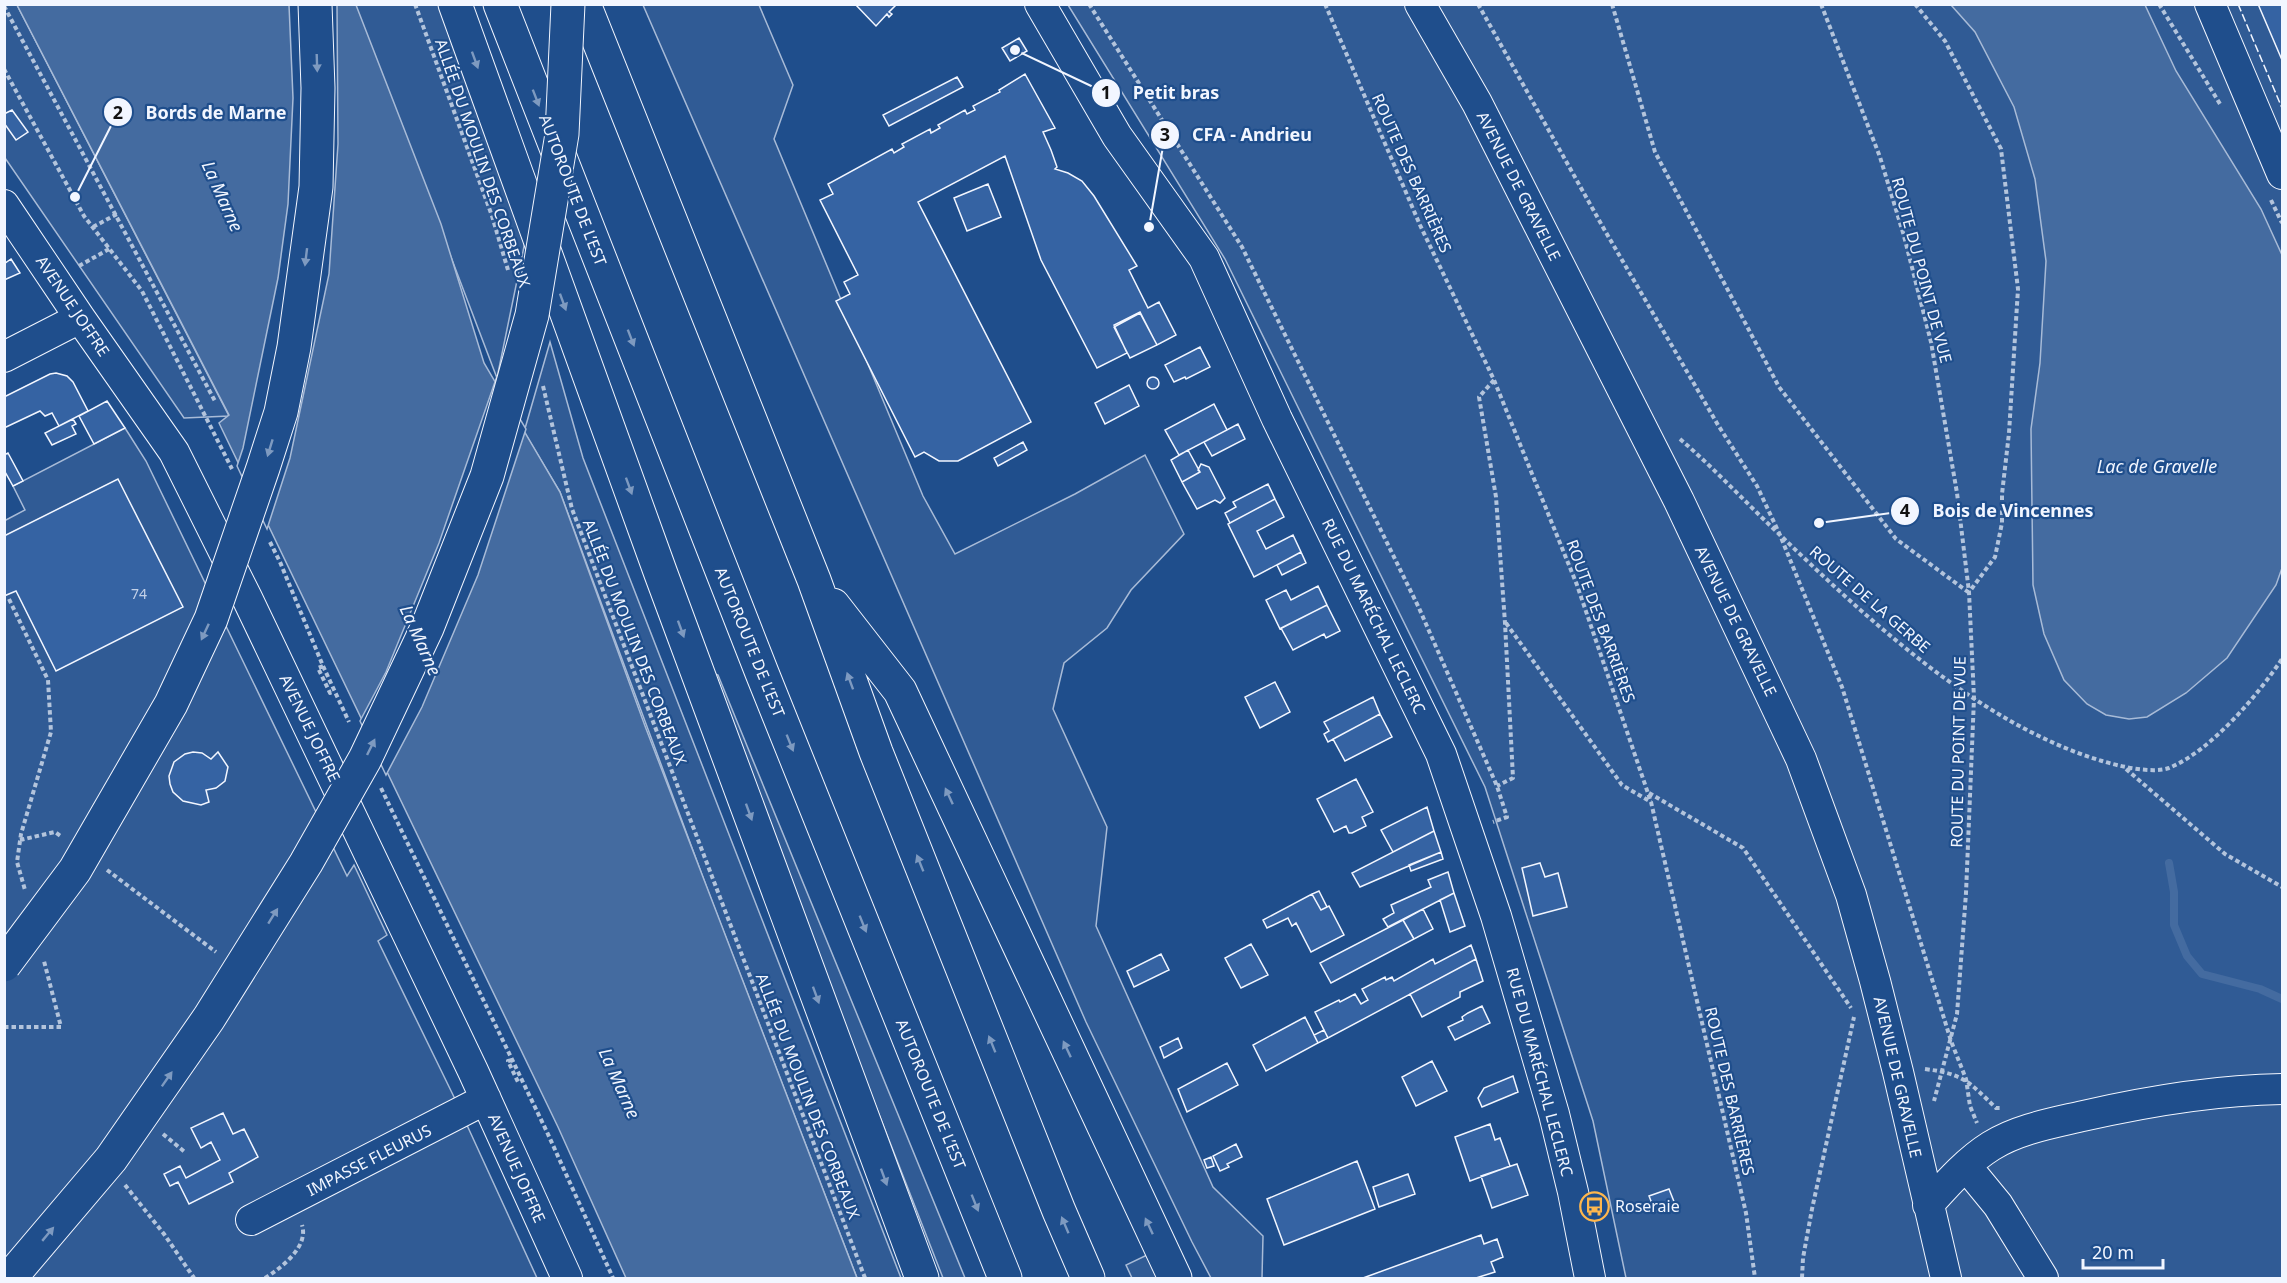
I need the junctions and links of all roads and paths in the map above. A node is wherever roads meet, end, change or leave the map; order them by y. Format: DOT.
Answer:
graph roads {
  1 [pos="315,4"];
  2 [pos="415,4"];
  3 [pos="455,4"];
  4 [pos="500,4"];
  5 [pos="567,4"];
  6 [pos="584,4"];
  7 [pos="1040,4"];
  8 [pos="1089,4"];
  9 [pos="1325,4"];
  10 [pos="1420,4"];
  11 [pos="1478,4"];
  12 [pos="1612,4"];
  13 [pos="1821,4"];
  14 [pos="1915,4"];
  15 [pos="2210,4"];
  16 [pos="4,6"];
  17 [pos="4,69"];
  18 [pos="2283,174"];
  19 [pos="4,205"];
  20 [pos="117,214"];
  21 [pos="93,227"];
  22 [pos="84,262"];
  23 [pos="509,272"];
  24 [pos="80,318"];
  25 [pos="4,357"];
  26 [pos="1494,380"];
  27 [pos="543,383"];
  28 [pos="216,403"];
  29 [pos="1678,437"];
  30 [pos="1780,535"];
  31 [pos="814,580"];
  32 [pos="1969,592"];
  33 [pos="9,599"];
  34 [pos="1506,623"];
  35 [pos="2283,659"];
  36 [pos="322,666"];
  37 [pos="334,691"];
  38 [pos="1974,698"];
  39 [pos="2126,769"];
  40 [pos="1497,786"];
  41 [pos="1648,792"];
  42 [pos="1651,802"];
  43 [pos="1490,823"];
  44 [pos="62,837"];
  45 [pos="20,840"];
  46 [pos="99,864"];
  47 [pos="2283,887"];
  48 [pos="26,895"];
  49 [pos="41,950"];
  50 [pos="211,963"];
  51 [pos="4,965"];
  52 [pos="1855,1014"];
  53 [pos="1860,1020"];
  54 [pos="4,1028"];
  55 [pos="1951,1041"];
  56 [pos="512,1060"];
  57 [pos="1942,1071"];
  58 [pos="1898,1072"];
  59 [pos="1966,1079"];
  60 [pos="522,1081"];
  61 [pos="2283,1089"];
  62 [pos="486,1099"];
  63 [pos="1931,1112"];
  64 [pos="1992,1145"];
  65 [pos="1966,1166"];
  66 [pos="119,1176"];
  67 [pos="294,1198"];
  68 [pos="1928,1205"];
  69 [pos="251,1220"];
  70 [pos="10,1278"];
  71 [pos="194,1278"];
  72 [pos="265,1278"];
  73 [pos="567,1278"];
  74 [pos="865,1278"];
  75 [pos="922,1278"];
  76 [pos="1005,1278"];
  77 [pos="1088,1278"];
  78 [pos="1175,1278"];
  79 [pos="1590,1278"];
  80 [pos="1755,1278"];
  81 [pos="1802,1278"];
  82 [pos="1946,1278"];
  83 [pos="2043,1278"];
  1 -- 51 [label="highway, one-way, bridge"];
  2 -- 23 [label="path, ALLÉE DU MOULIN DES CORBEAUX"];
  3 -- 75 [label="highway, one-way"];
  4 -- 76 [label="highway, AUTOROUTE DE L’EST, one-way"];
  70 -- 5 [label="highway, one-way, bridge"];
  6 -- 31 [label="highway"];
  7 -- 79 [label="street, RUE DU MARÉCHAL LECLERC"];
  8 -- 40 [label="path"];
  9 -- 26 [label="path, ROUTE DES BARRIÈRES"];
  10 -- 58 [label="street, AVENUE DE GRAVELLE"];
  11 -- 30 [label="path"];
  12 -- 32 [label="path"];
  13 -- 32 [label="path, ROUTE DU POINT DE VUE"];
  14 -- 32 [label="path"];
  15 -- 18 [label="street"];
  16 -- 20 [label="path"];
  17 -- 21 [label="path"];
  19 -- 24 [label="street, AVENUE JOFFRE"];
  20 -- 21 [label="path"];
  20 -- 28 [label="path"];
  21 -- 22 [label="path"];
  24 -- 25 [label="street"];
  24 -- 62 [label="street, AVENUE JOFFRE"];
  26 -- 34 [label="path"];
  26 -- 41 [label="path, ROUTE DES BARRIÈRES"];
  27 -- 74 [label="path, ALLÉE DU MOULIN DES CORBEAUX"];
  29 -- 30 [label="path, ROUTE DE LA GERBE"];
  30 -- 38 [label="path, ROUTE DE LA GERBE"];
  30 -- 55 [label="path"];
  77 -- 31 [label="highway, one-way"];
  78 -- 31 [label="highway, one-way"];
  32 -- 38 [label="path, ROUTE DU POINT DE VUE"];
  33 -- 45 [label="path"];
  34 -- 40 [label="path"];
  34 -- 42 [label="path"];
  35 -- 39 [label="path, ROUTE DE LA GERBE"];
  36 -- 37 [label="path"];
  38 -- 39 [label="path, ROUTE DE LA GERBE"];
  38 -- 55 [label="path, ROUTE DU POINT DE VUE"];
  39 -- 47 [label="path"];
  40 -- 43 [label="path"];
  41 -- 42 [label="path, ROUTE DES BARRIÈRES"];
  41 -- 52 [label="path"];
  42 -- 80 [label="path, ROUTE DES BARRIÈRES"];
  44 -- 45 [label="path"];
  45 -- 48 [label="path"];
  46 -- 50 [label="path"];
  49 -- 54 [label="path"];
  52 -- 53 [label="path"];
  52 -- 81 [label="path"];
  55 -- 57 [label="path, ROUTE DU POINT DE VUE"];
  55 -- 59 [label="path"];
  56 -- 60 [label="path"];
  57 -- 58 [label="path"];
  57 -- 59 [label="path"];
  57 -- 63 [label="path, ROUTE DU POINT DE VUE"];
  58 -- 68 [label="street, AVENUE DE GRAVELLE"];
  59 -- 64 [label="path"];
  61 -- 64 [label="street"];
  62 -- 67 [label="street, IMPASSE FLEURUS"];
  62 -- 73 [label="street, AVENUE JOFFRE"];
  64 -- 65 [label="street"];
  65 -- 68 [label="street"];
  65 -- 83 [label="street"];
  66 -- 71 [label="path"];
  67 -- 69 [label="street, IMPASSE FLEURUS"];
  67 -- 72 [label="path"];
  68 -- 82 [label="street, AVENUE DE GRAVELLE"];
}
